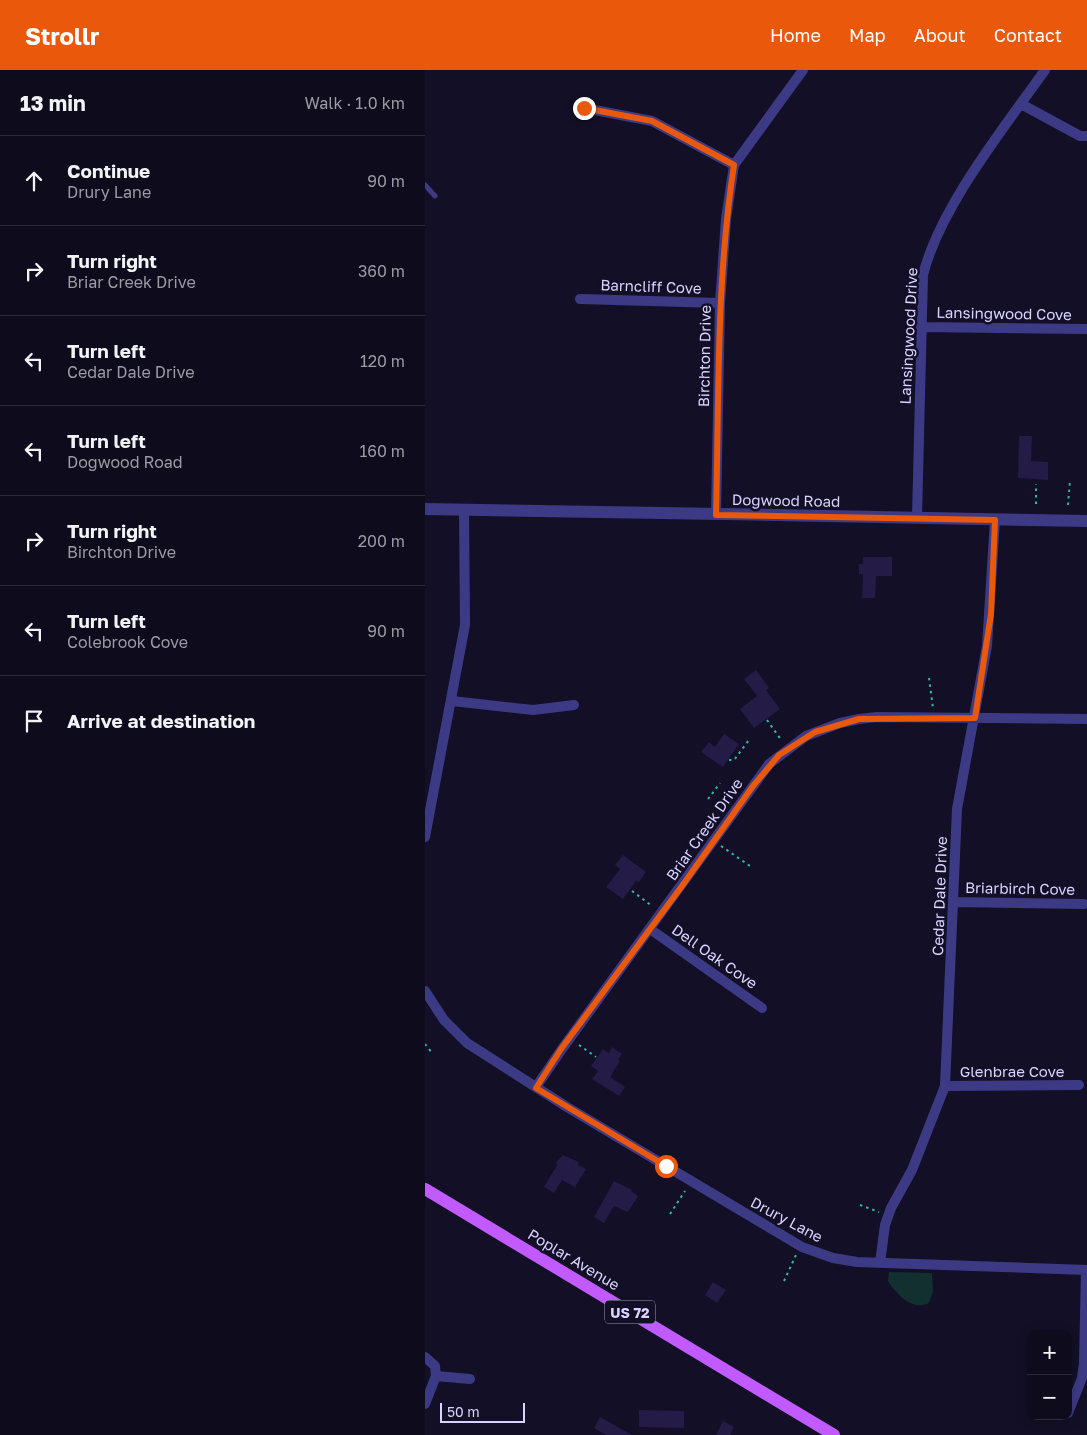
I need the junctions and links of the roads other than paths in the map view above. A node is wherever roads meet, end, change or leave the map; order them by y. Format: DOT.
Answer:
graph roads {
  1 [pos="803,70"];
  2 [pos="1045,70"];
  3 [pos="1021,104"];
  4 [pos="584,108"];
  5 [pos="1087,136"];
  6 [pos="734,165"];
  7 [pos="425,185"];
  8 [pos="435,196"];
  9 [pos="580,298"];
  10 [pos="720,303"];
  11 [pos="921,327"];
  12 [pos="1087,329"];
  13 [pos="425,508"];
  14 [pos="464,509"];
  15 [pos="716,515"];
  16 [pos="917,518"];
  17 [pos="995,520"];
  18 [pos="1087,521"];
  19 [pos="452,701"];
  20 [pos="574,705"];
  21 [pos="975,718"];
  22 [pos="1087,719"];
  23 [pos="425,837"];
  24 [pos="954,902"];
  25 [pos="1084,904"];
  26 [pos="650,929"];
  27 [pos="425,991"];
  28 [pos="762,1008"];
  29 [pos="1079,1085"];
  30 [pos="945,1086"];
  31 [pos="536,1088"];
  32 [pos="425,1189"];
  33 [pos="880,1263"];
  34 [pos="1087,1270"];
  35 [pos="425,1357"];
  36 [pos="436,1376"];
  37 [pos="470,1379"];
  38 [pos="1072,1402"];
  39 [pos="425,1404"];
  40 [pos="833,1434"];
  1 -- 6 [label="street, Birchton Drive"];
  2 -- 3 [label="street, Lansingwood Drive"];
  3 -- 5 [label="street"];
  3 -- 11 [label="street, Lansingwood Drive"];
  4 -- 6 [label="street"];
  6 -- 10 [label="street, Birchton Drive"];
  7 -- 8 [label="lane"];
  9 -- 10 [label="street, Barncliff Cove"];
  10 -- 15 [label="street, Birchton Drive"];
  11 -- 12 [label="street, Lansingwood Cove"];
  11 -- 16 [label="street, Lansingwood Drive"];
  13 -- 14 [label="street, Dogwood Road"];
  14 -- 15 [label="street, Dogwood Road"];
  14 -- 19 [label="street"];
  15 -- 16 [label="street, Dogwood Road"];
  16 -- 17 [label="street, Dogwood Road"];
  17 -- 18 [label="street, Dogwood Road"];
  17 -- 21 [label="street, Cedar Dale Drive"];
  19 -- 20 [label="street"];
  19 -- 23 [label="street"];
  21 -- 22 [label="street, Briar Creek Drive"];
  21 -- 24 [label="street, Cedar Dale Drive"];
  21 -- 26 [label="street, Briar Creek Drive"];
  24 -- 25 [label="street, Briarbirch Cove"];
  24 -- 30 [label="street, Cedar Dale Drive"];
  26 -- 28 [label="street, Dell Oak Cove"];
  26 -- 31 [label="street, Briar Creek Drive"];
  27 -- 31 [label="street, Drury Lane"];
  29 -- 30 [label="street, Glenbrae Cove"];
  30 -- 33 [label="street, Cedar Dale Drive"];
  31 -- 33 [label="street, Drury Lane"];
  32 -- 40 [label="main road, Poplar Avenue / US 72"];
  33 -- 34 [label="street, Drury Lane"];
  34 -- 38 [label="street"];
  35 -- 36 [label="street"];
  36 -- 37 [label="street"];
  36 -- 39 [label="street"];
}
